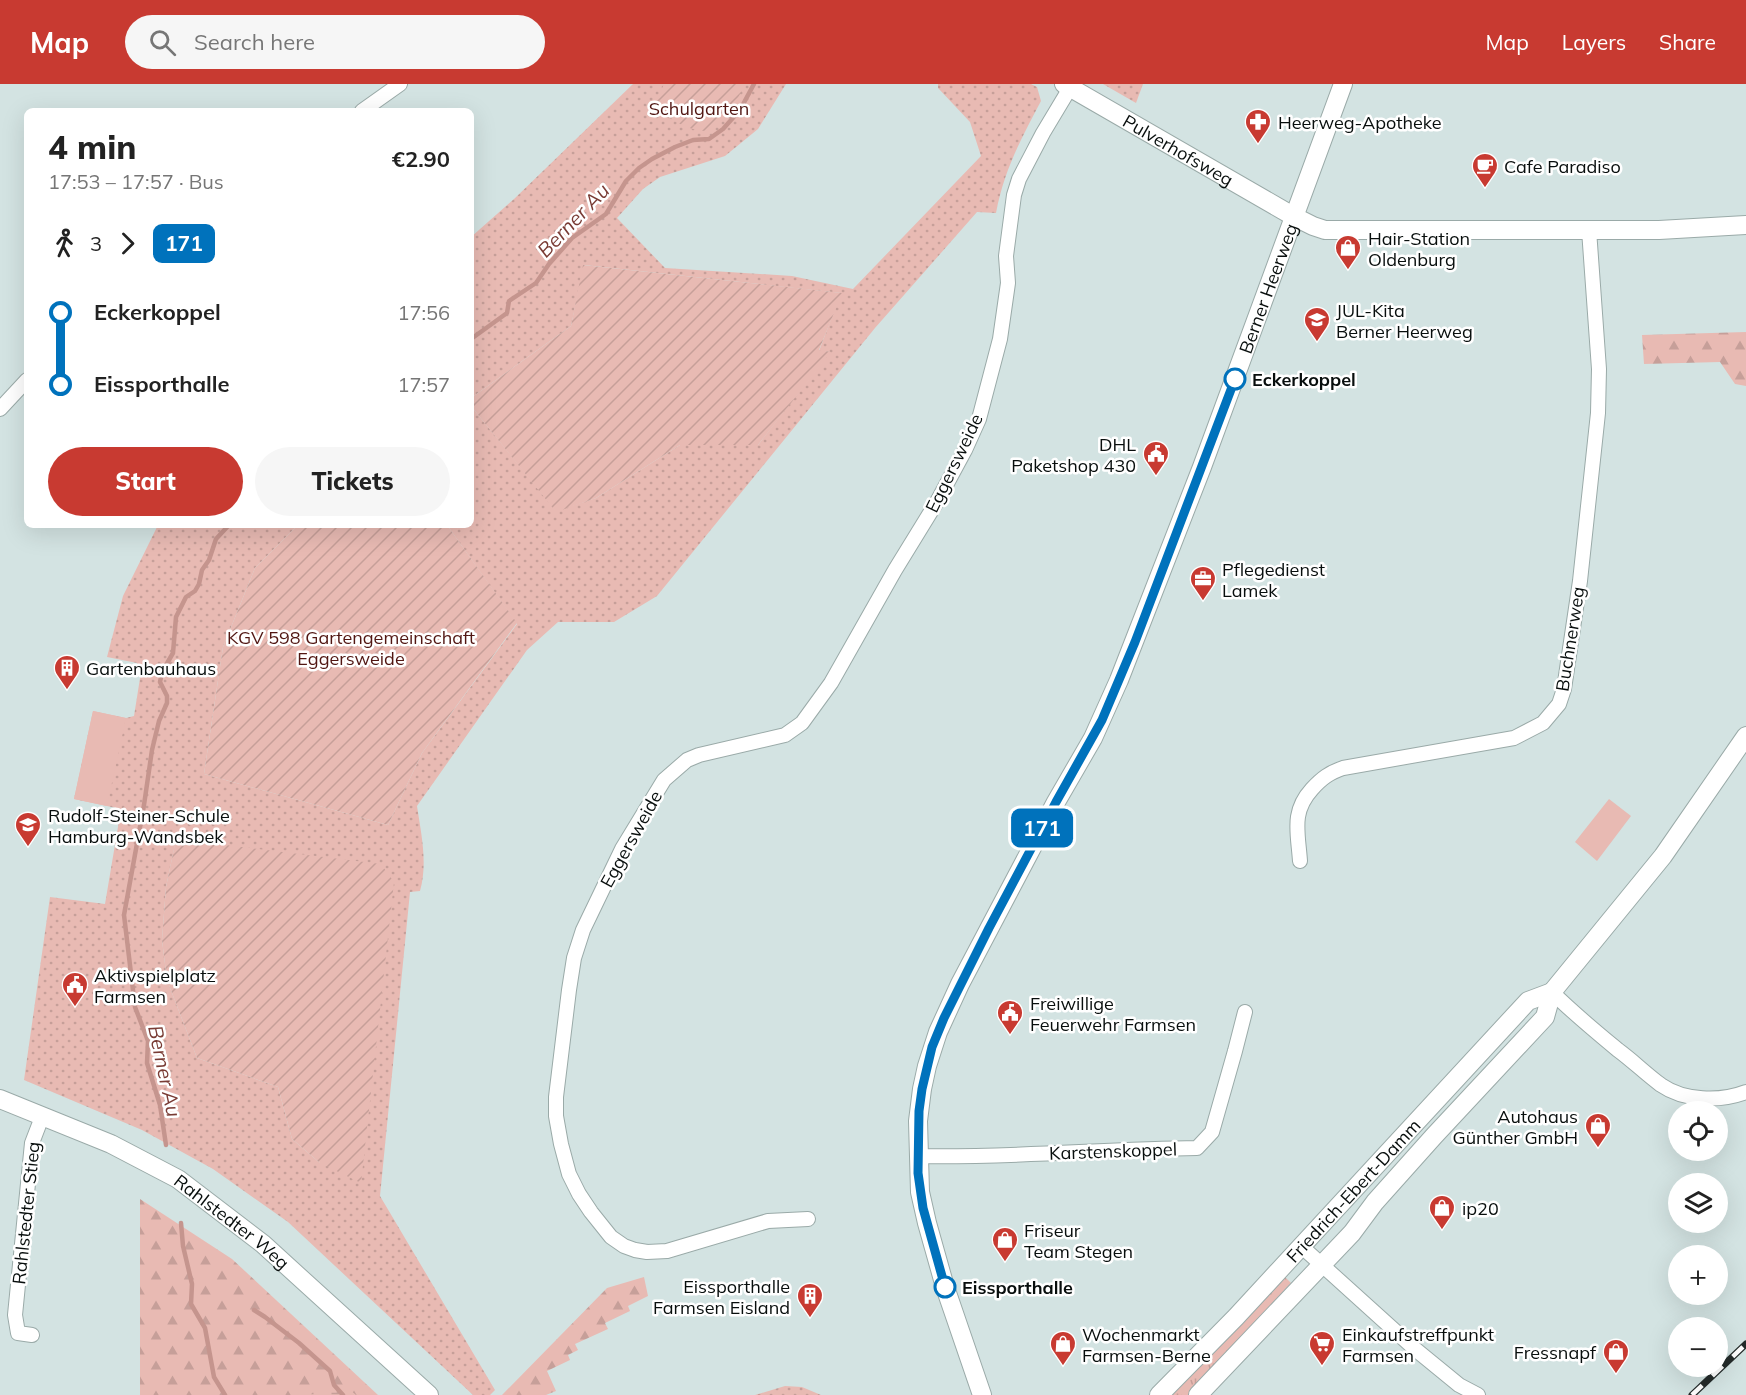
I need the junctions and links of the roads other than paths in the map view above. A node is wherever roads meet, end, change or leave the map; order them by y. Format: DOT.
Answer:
graph roads {
  1 [pos="400,84"];
  2 [pos="1343,84"];
  3 [pos="1067,86"];
  4 [pos="366,108"];
  5 [pos="1293,216"];
  6 [pos="1746,225"];
  7 [pos="1589,230"];
  8 [pos="24,383"];
  9 [pos="0,409"];
  10 [pos="1746,736"];
  11 [pos="1300,861"];
  12 [pos="1552,992"];
  13 [pos="1245,1012"];
  14 [pos="1746,1092"];
  15 [pos="0,1099"];
  16 [pos="42,1117"];
  17 [pos="918,1156"];
  18 [pos="808,1219"];
  19 [pos="1301,1246"];
  20 [pos="1320,1264"];
  21 [pos="32,1335"];
  22 [pos="1462,1390"];
  23 [pos="429,1395"];
  24 [pos="982,1395"];
  25 [pos="1159,1395"];
  26 [pos="1198,1395"];
  27 [pos="1478,1395"];
  1 -- 4 [label="street"];
  2 -- 5 [label="street, Berner Heerweg"];
  3 -- 5 [label="street, Pulverhofsweg"];
  3 -- 18 [label="street, Eggersweide"];
  5 -- 7 [label="street"];
  5 -- 17 [label="street, Berner Heerweg"];
  6 -- 7 [label="street"];
  7 -- 11 [label="street, Buchnerweg"];
  8 -- 9 [label="street"];
  10 -- 12 [label="street, Friedrich-Ebert-Damm"];
  12 -- 14 [label="street"];
  12 -- 19 [label="street, Friedrich-Ebert-Damm"];
  12 -- 20 [label="street, Friedrich-Ebert-Damm"];
  13 -- 17 [label="street, Karstenskoppel"];
  15 -- 16 [label="street, Rahlstedter Weg"];
  16 -- 21 [label="street, Rahlstedter Stieg"];
  16 -- 23 [label="street, Rahlstedter Weg"];
  17 -- 24 [label="street, Berner Heerweg"];
  19 -- 20 [label="street"];
  19 -- 25 [label="street, Friedrich-Ebert-Damm"];
  20 -- 22 [label="street"];
  20 -- 26 [label="street, Friedrich-Ebert-Damm"];
  22 -- 27 [label="street"];
}
